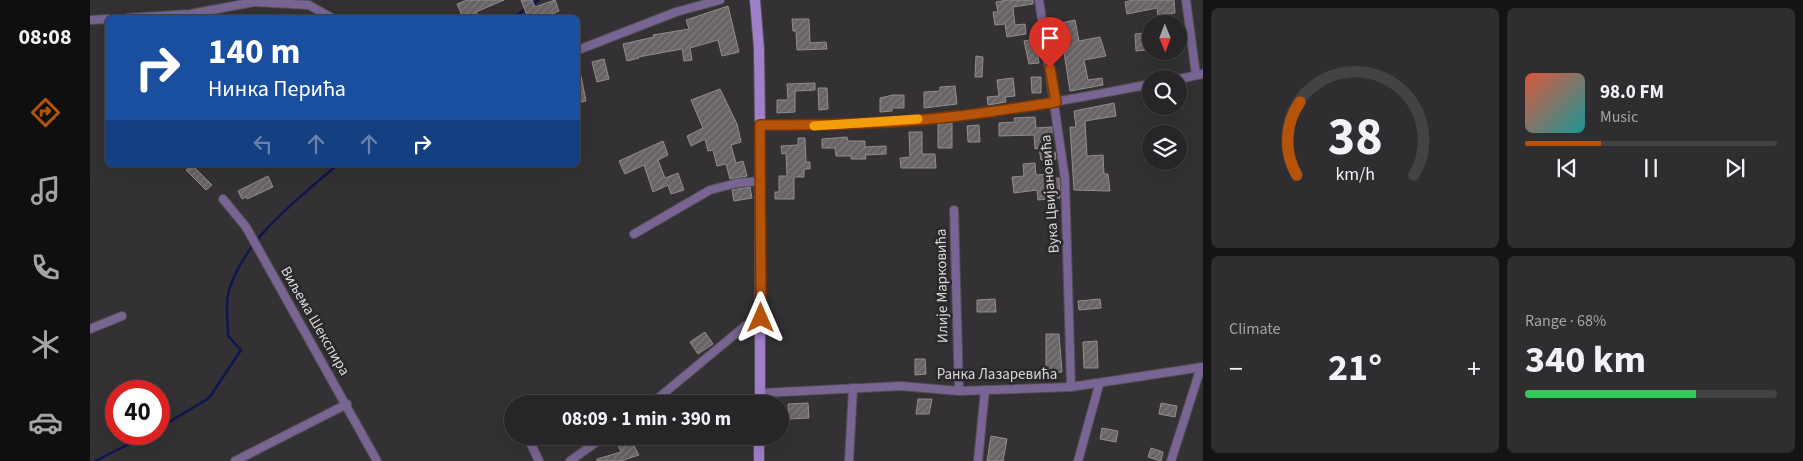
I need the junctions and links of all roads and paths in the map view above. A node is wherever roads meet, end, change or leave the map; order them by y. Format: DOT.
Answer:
graph roads {
  1 [pos="720,0"];
  2 [pos="755,0"];
  3 [pos="1039,0"];
  4 [pos="1186,0"];
  5 [pos="174,15"];
  6 [pos="327,15"];
  7 [pos="105,19"];
  8 [pos="90,20"];
  9 [pos="580,49"];
  10 [pos="1200,75"];
  11 [pos="1187,77"];
  12 [pos="1142,86"];
  13 [pos="1056,102"];
  14 [pos="760,125"];
  15 [pos="760,180"];
  16 [pos="223,199"];
  17 [pos="954,210"];
  18 [pos="634,234"];
  19 [pos="122,316"];
  20 [pos="761,318"];
  21 [pos="90,329"];
  22 [pos="1202,367"];
  23 [pos="1099,385"];
  24 [pos="853,388"];
  25 [pos="1071,388"];
  26 [pos="985,390"];
  27 [pos="959,391"];
  28 [pos="760,393"];
  29 [pos="662,395"];
  30 [pos="347,404"];
  31 [pos="531,445"];
  32 [pos="592,445"];
  33 [pos="759,445"];
  34 [pos="235,461"];
  35 [pos="377,461"];
  36 [pos="539,461"];
  37 [pos="570,461"];
  38 [pos="759,461"];
  39 [pos="849,461"];
  40 [pos="978,461"];
  41 [pos="1078,461"];
  42 [pos="1171,461"];
  1 -- 9 [label="street"];
  2 -- 14 [label="street"];
  3 -- 13 [label="street, Вука Цвијановића"];
  4 -- 10 [label="street"];
  5 -- 6 [label="street"];
  7 -- 8 [label="street"];
  10 -- 11 [label="street"];
  12 -- 13 [label="street"];
  13 -- 14 [label="street"];
  13 -- 25 [label="street, Вука Цвијановића"];
  14 -- 15 [label="street"];
  15 -- 18 [label="street"];
  15 -- 20 [label="street"];
  16 -- 30 [label="street, Виљема Шекспира"];
  17 -- 27 [label="street, Илије Марковића"];
  19 -- 21 [label="street"];
  20 -- 28 [label="street"];
  20 -- 29 [label="street"];
  22 -- 23 [label="street, Ранка Лазаревића"];
  22 -- 42 [label="street"];
  23 -- 25 [label="street, Ранка Лазаревића"];
  23 -- 41 [label="street"];
  24 -- 27 [label="street, Ранка Лазаревића"];
  24 -- 28 [label="street, Ранка Лазаревића"];
  24 -- 39 [label="street"];
  25 -- 26 [label="street, Ранка Лазаревића"];
  26 -- 27 [label="street, Ранка Лазаревића"];
  26 -- 40 [label="street"];
  30 -- 34 [label="street"];
  30 -- 35 [label="street, Виљема Шекспира"];
  31 -- 36 [label="street"];
  32 -- 37 [label="street"];
  33 -- 38 [label="street"];
}
